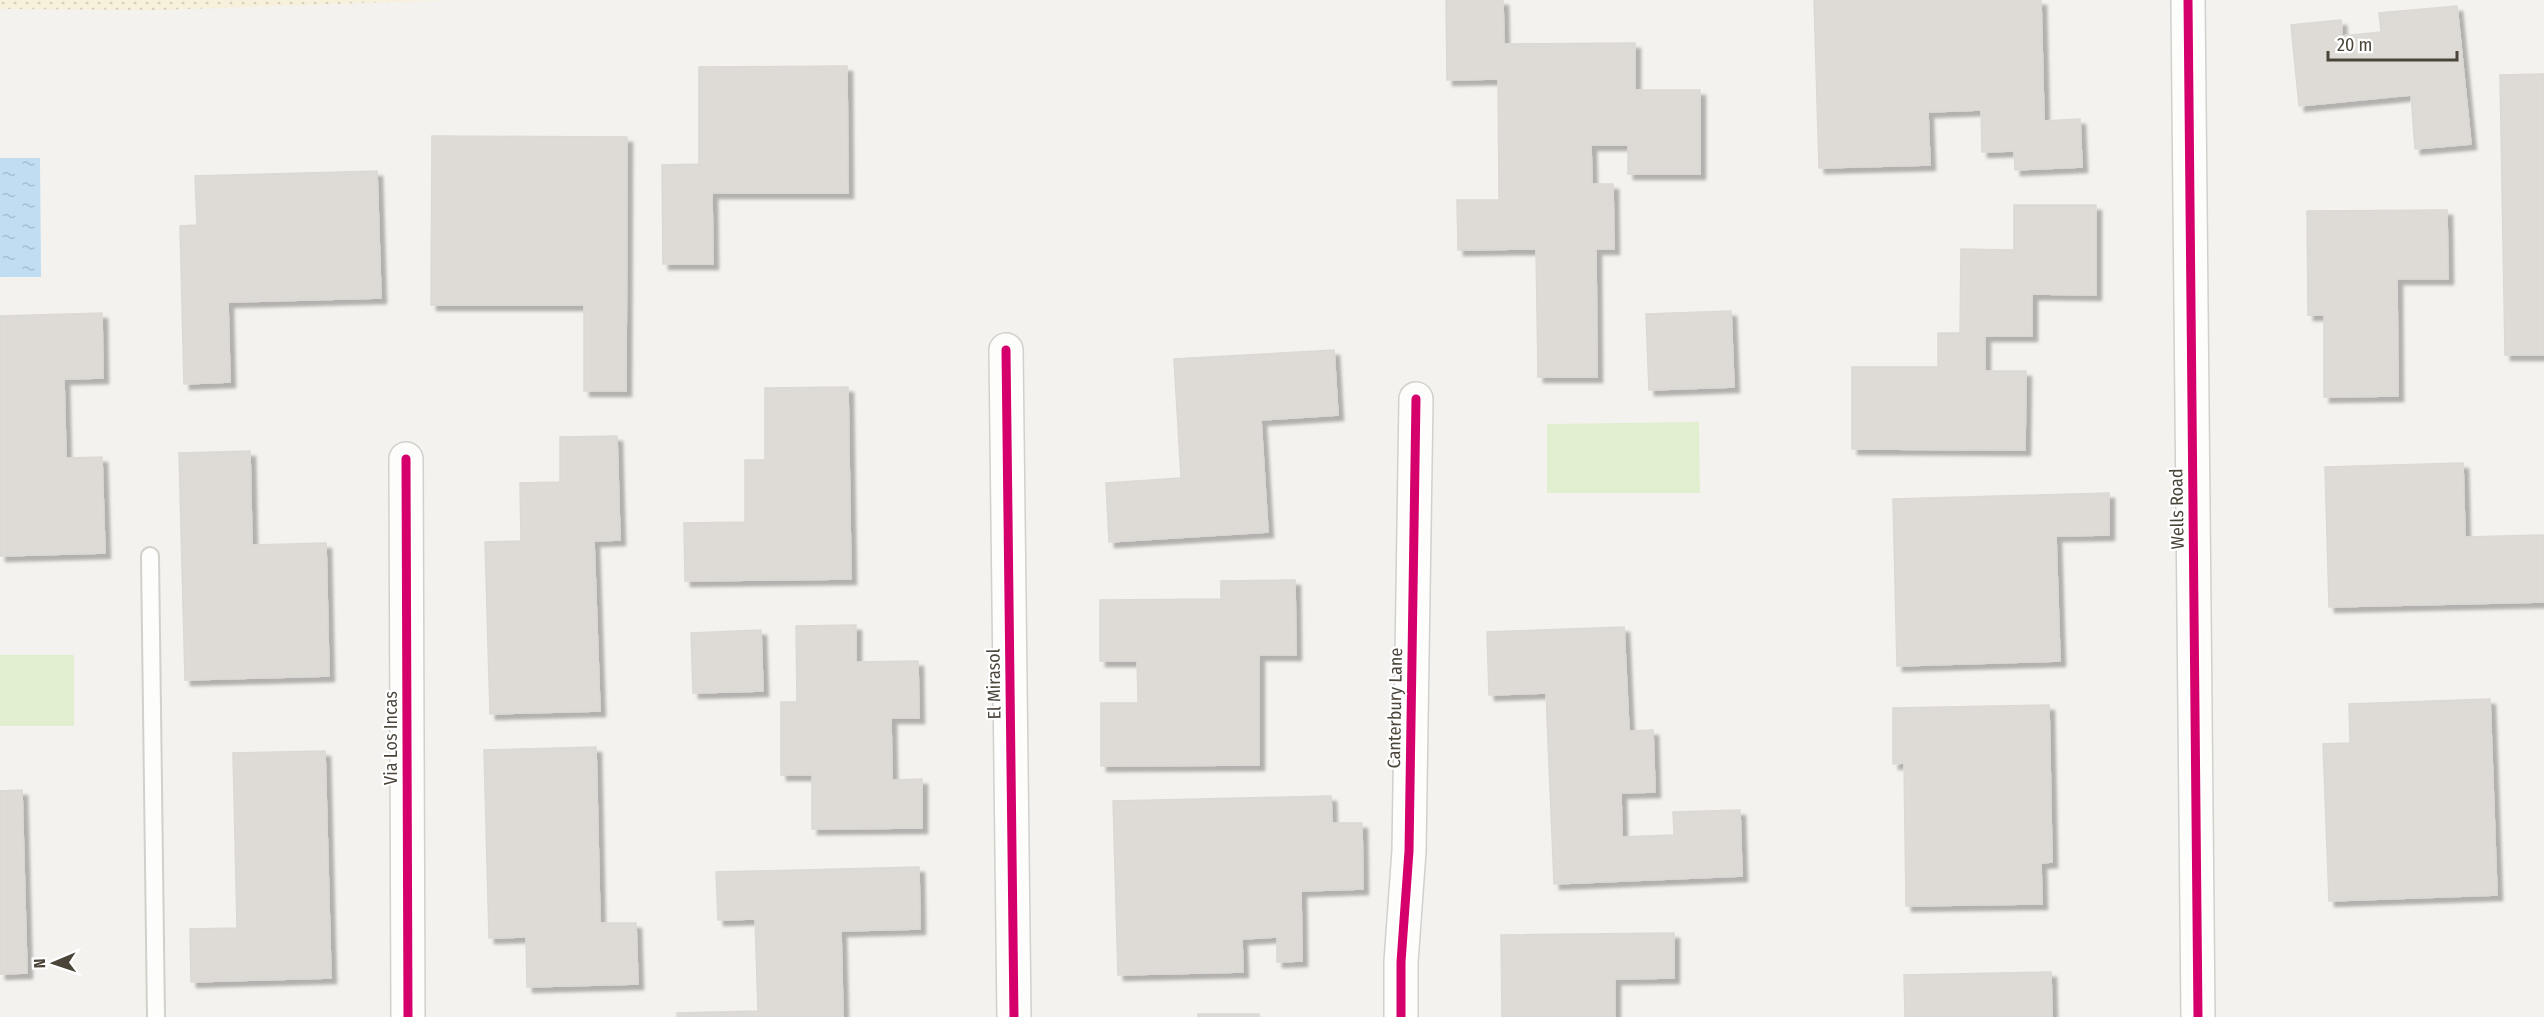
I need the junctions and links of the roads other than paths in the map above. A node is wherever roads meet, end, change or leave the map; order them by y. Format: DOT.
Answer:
graph roads {
  1 [pos="2188,0"];
  2 [pos="1006,350"];
  3 [pos="1416,399"];
  4 [pos="406,459"];
  5 [pos="150,556"];
  6 [pos="156,1017"];
  7 [pos="408,1017"];
  8 [pos="1014,1017"];
  9 [pos="1401,1017"];
  10 [pos="2198,1017"];
  1 -- 10 [label="street, Wells Road"];
  2 -- 8 [label="street, El Mirasol"];
  3 -- 9 [label="street, Canterbury Lane"];
  4 -- 7 [label="street, Via Los Incas"];
  5 -- 6 [label="lane"];
}
